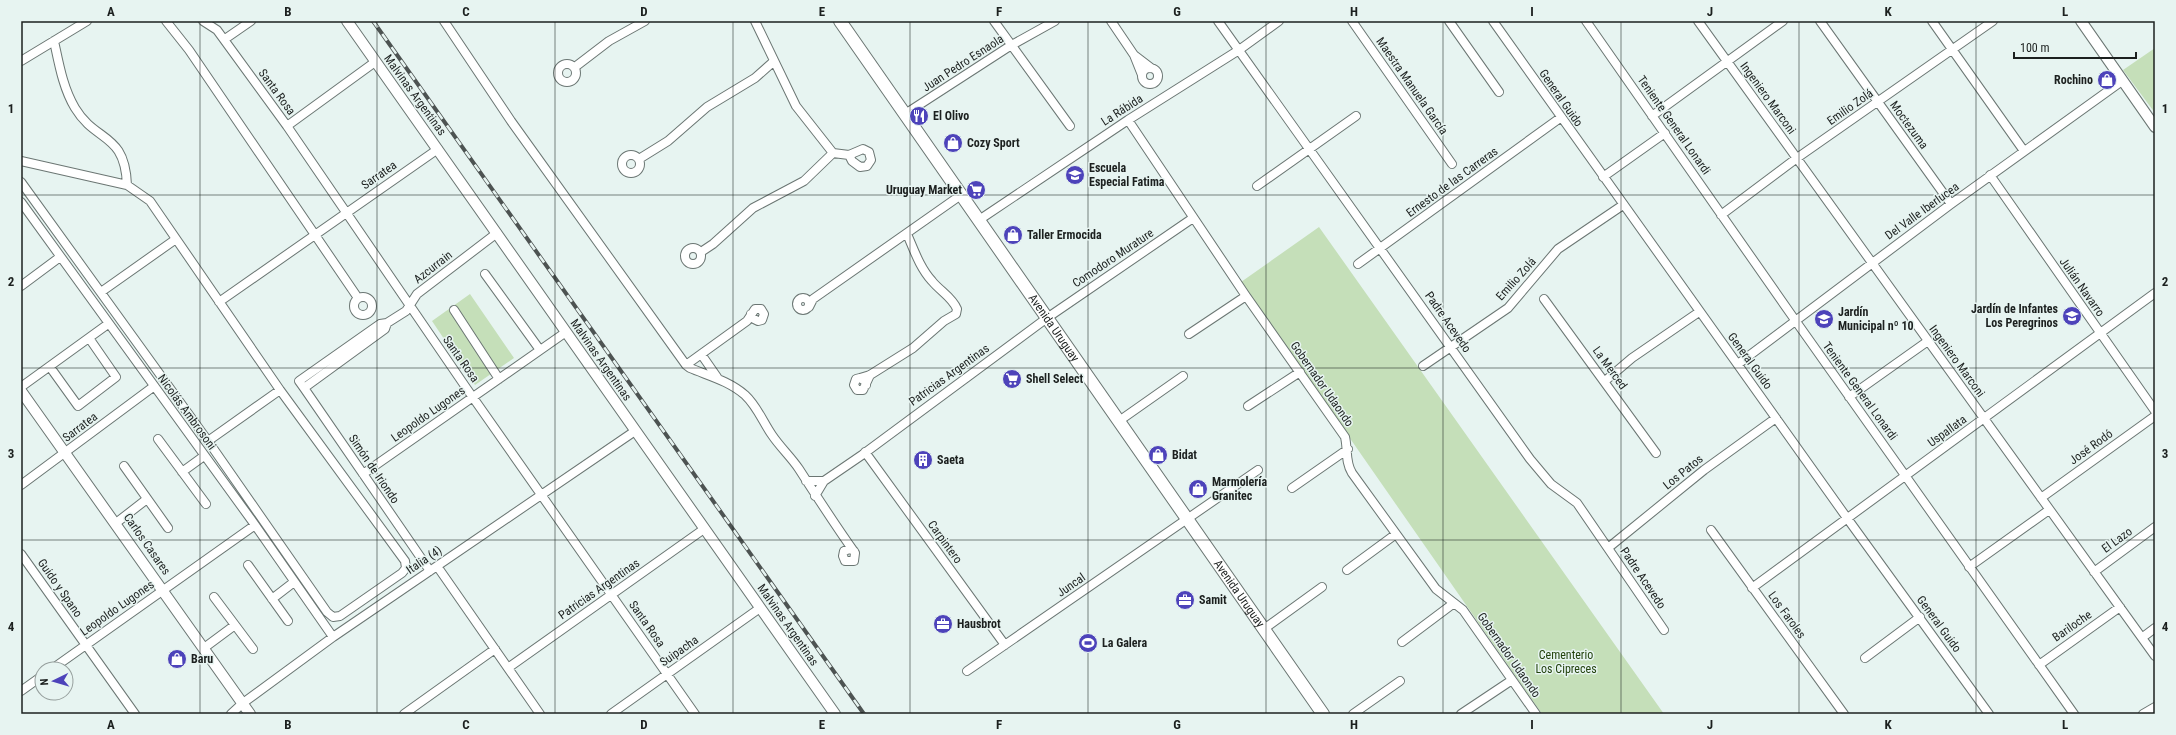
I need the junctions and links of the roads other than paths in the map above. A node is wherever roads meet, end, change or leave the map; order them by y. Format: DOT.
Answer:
graph roads {
  1 [pos="87,21"];
  2 [pos="166,21"];
  3 [pos="203,21"];
  4 [pos="251,21"];
  5 [pos="347,21"];
  6 [pos="444,21"];
  7 [pos="645,21"];
  8 [pos="755,21"];
  9 [pos="840,21"];
  10 [pos="994,21"];
  11 [pos="1055,21"];
  12 [pos="1111,21"];
  13 [pos="1218,21"];
  14 [pos="1279,21"];
  15 [pos="1352,21"];
  16 [pos="1448,21"];
  17 [pos="1493,21"];
  18 [pos="1586,21"];
  19 [pos="1698,21"];
  20 [pos="1783,21"];
  21 [pos="1820,21"];
  22 [pos="1932,21"];
  23 [pos="1993,21"];
  24 [pos="2081,21"];
  25 [pos="225,39"];
  26 [pos="54,41"];
  27 [pos="1010,46"];
  28 [pos="1239,50"];
  29 [pos="1952,50"];
  30 [pos="1134,55"];
  31 [pos="21,61"];
  32 [pos="1726,61"];
  33 [pos="375,62"];
  34 [pos="773,62"];
  35 [pos="574,67"];
  36 [pos="1151,68"];
  37 [pos="1142,75"];
  38 [pos="2122,81"];
  39 [pos="1499,92"];
  40 [pos="1878,102"];
  41 [pos="905,114"];
  42 [pos="1356,116"];
  43 [pos="1652,116"];
  44 [pos="1560,118"];
  45 [pos="1128,120"];
  46 [pos="287,126"];
  47 [pos="1070,126"];
  48 [pos="2155,127"];
  49 [pos="1665,133"];
  50 [pos="438,149"];
  51 [pos="1310,149"];
  52 [pos="2024,151"];
  53 [pos="833,153"];
  54 [pos="849,155"];
  55 [pos="1797,158"];
  56 [pos="639,159"];
  57 [pos="21,160"];
  58 [pos="1452,164"];
  59 [pos="1990,176"];
  60 [pos="1603,177"];
  61 [pos="21,182"];
  62 [pos="127,185"];
  63 [pos="1257,186"];
  64 [pos="961,195"];
  65 [pos="21,202"];
  66 [pos="1951,204"];
  67 [pos="1623,205"];
  68 [pos="347,213"];
  69 [pos="1721,215"];
  70 [pos="1193,218"];
  71 [pos="979,220"];
  72 [pos="497,232"];
  73 [pos="907,234"];
  74 [pos="315,235"];
  75 [pos="176,239"];
  76 [pos="1381,248"];
  77 [pos="701,252"];
  78 [pos="60,257"];
  79 [pos="1872,262"];
  80 [pos="1358,264"];
  81 [pos="485,274"];
  82 [pos="21,286"];
  83 [pos="100,292"];
  84 [pos="2155,294"];
  85 [pos="1246,296"];
  86 [pos="358,298"];
  87 [pos="1544,299"];
  88 [pos="219,302"];
  89 [pos="809,302"];
  90 [pos="410,305"];
  91 [pos="454,310"];
  92 [pos="1699,312"];
  93 [pos="751,318"];
  94 [pos="1047,318"];
  95 [pos="1794,320"];
  96 [pos="108,324"];
  97 [pos="566,332"];
  98 [pos="1189,334"];
  99 [pos="2101,334"];
  100 [pos="89,338"];
  101 [pos="1928,341"];
  102 [pos="1452,348"];
  103 [pos="540,350"];
  104 [pos="701,354"];
  105 [pos="1738,364"];
  106 [pos="686,365"];
  107 [pos="1423,366"];
  108 [pos="50,367"];
  109 [pos="1300,372"];
  110 [pos="870,375"];
  111 [pos="1183,376"];
  112 [pos="717,378"];
  113 [pos="499,379"];
  114 [pos="1605,381"];
  115 [pos="301,384"];
  116 [pos="153,387"];
  117 [pos="21,388"];
  118 [pos="280,390"];
  119 [pos="21,391"];
  120 [pos="473,397"];
  121 [pos="1849,397"];
  122 [pos="1248,406"];
  123 [pos="2155,411"];
  124 [pos="2155,416"];
  125 [pos="1776,418"];
  126 [pos="1984,419"];
  127 [pos="1119,422"];
  128 [pos="635,431"];
  129 [pos="158,439"];
  130 [pos="208,440"];
  131 [pos="1348,449"];
  132 [pos="865,452"];
  133 [pos="66,453"];
  134 [pos="1656,453"];
  135 [pos="204,456"];
  136 [pos="124,466"];
  137 [pos="1258,470"];
  138 [pos="182,472"];
  139 [pos="363,474"];
  140 [pos="1906,476"];
  141 [pos="824,480"];
  142 [pos="806,481"];
  143 [pos="21,485"];
  144 [pos="1292,488"];
  145 [pos="542,494"];
  146 [pos="815,496"];
  147 [pos="2041,498"];
  148 [pos="147,499"];
  149 [pos="206,504"];
  150 [pos="2049,510"];
  151 [pos="1847,518"];
  152 [pos="1187,519"];
  153 [pos="116,523"];
  154 [pos="255,525"];
  155 [pos="2155,527"];
  156 [pos="168,528"];
  157 [pos="704,529"];
  158 [pos="1710,530"];
  159 [pos="1396,534"];
  160 [pos="846,541"];
  161 [pos="1608,548"];
  162 [pos="844,551"];
  163 [pos="854,551"];
  164 [pos="21,554"];
  165 [pos="248,565"];
  166 [pos="437,566"];
  167 [pos="1969,566"];
  168 [pos="1347,570"];
  169 [pos="430,571"];
  170 [pos="2094,572"];
  171 [pos="294,582"];
  172 [pos="1322,587"];
  173 [pos="1752,588"];
  174 [pos="163,590"];
  175 [pos="612,594"];
  176 [pos="214,597"];
  177 [pos="272,599"];
  178 [pos="1454,603"];
  179 [pos="2120,607"];
  180 [pos="760,608"];
  181 [pos="1920,617"];
  182 [pos="288,621"];
  183 [pos="235,625"];
  184 [pos="2155,628"];
  185 [pos="1264,629"];
  186 [pos="1664,630"];
  187 [pos="333,637"];
  188 [pos="2143,637"];
  189 [pos="1402,642"];
  190 [pos="85,645"];
  191 [pos="1005,645"];
  192 [pos="204,648"];
  193 [pos="495,649"];
  194 [pos="253,650"];
  195 [pos="2155,656"];
  196 [pos="1865,658"];
  197 [pos="63,661"];
  198 [pos="2039,665"];
  199 [pos="508,668"];
  200 [pos="968,671"];
  201 [pos="667,674"];
  202 [pos="1512,680"];
  203 [pos="1400,681"];
  204 [pos="34,682"];
  205 [pos="21,691"];
  206 [pos="243,703"];
  207 [pos="2155,707"];
  208 [pos="135,714"];
  209 [pos="231,714"];
  210 [pos="250,714"];
  211 [pos="404,714"];
  212 [pos="540,714"];
  213 [pos="611,714"];
  214 [pos="696,714"];
  215 [pos="835,714"];
  216 [pos="1323,714"];
  217 [pos="1353,714"];
  218 [pos="1461,714"];
  219 [pos="1536,714"];
  220 [pos="1844,714"];
  221 [pos="1989,714"];
  222 [pos="2074,714"];
  223 [pos="2143,714"];
  1 -- 26 [label="street"];
  2 -- 74 [label="street"];
  3 -- 25 [label="street, Santa Rosa"];
  4 -- 25 [label="street"];
  5 -- 33 [label="street, Malvinas Argentinas"];
  6 -- 106 [label="street"];
  7 -- 35 [label="street"];
  8 -- 34 [label="street"];
  9 -- 41 [label="main road, Avenida Uruguay"];
  10 -- 27 [label="street"];
  11 -- 27 [label="street, Juan Pedro Esnaola"];
  12 -- 30 [label="street"];
  13 -- 28 [label="street, Padre Acevedo"];
  14 -- 28 [label="street, La Rábida"];
  15 -- 58 [label="street, Maestra Manuela García"];
  16 -- 39 [label="street"];
  17 -- 44 [label="street, General Guido"];
  18 -- 43 [label="street, Teniente General Lonardi"];
  19 -- 32 [label="street, Ingeniero Marconi"];
  20 -- 32 [label="street"];
  21 -- 40 [label="street, Moctezuma"];
  22 -- 29 [label="street"];
  23 -- 29 [label="street, Emilio Zolá"];
  24 -- 38 [label="street"];
  25 -- 46 [label="street, Santa Rosa"];
  26 -- 31 [label="street"];
  26 -- 62 [label="street"];
  27 -- 41 [label="street, Juan Pedro Esnaola"];
  27 -- 47 [label="street"];
  28 -- 45 [label="street, La Rábida"];
  28 -- 51 [label="street, Padre Acevedo"];
  29 -- 40 [label="street, Emilio Zolá"];
  29 -- 52 [label="street"];
  30 -- 36 [label="street"];
  30 -- 37 [label="street"];
  32 -- 43 [label="street"];
  32 -- 55 [label="street, Ingeniero Marconi"];
  33 -- 46 [label="street"];
  33 -- 50 [label="street, Malvinas Argentinas"];
  34 -- 53 [label="street"];
  34 -- 56 [label="street"];
  36 -- 37 [label="street"];
  36 -- 37 [label="street"];
  38 -- 48 [label="street"];
  38 -- 52 [label="street, Del Valle Iberlucea"];
  40 -- 55 [label="street, Emilio Zolá"];
  40 -- 66 [label="street, Moctezuma"];
  41 -- 64 [label="main road, Avenida Uruguay"];
  42 -- 51 [label="street"];
  43 -- 49 [label="street, Teniente General Lonardi"];
  44 -- 60 [label="street, General Guido"];
  44 -- 76 [label="street, Ernesto de las Carreras"];
  45 -- 70 [label="street, Gobernador Udaondo"];
  45 -- 71 [label="street, La Rábida"];
  46 -- 68 [label="street, Santa Rosa"];
  49 -- 60 [label="street"];
  49 -- 69 [label="street, Teniente General Lonardi"];
  50 -- 68 [label="street, Sarratea"];
  50 -- 72 [label="street, Malvinas Argentinas"];
  51 -- 63 [label="street"];
  51 -- 76 [label="street, Padre Acevedo"];
  52 -- 59 [label="street, Del Valle Iberlucea"];
  53 -- 54 [label="street"];
  53 -- 77 [label="street"];
  55 -- 69 [label="street, Emilio Zolá"];
  55 -- 79 [label="street, Ingeniero Marconi"];
  57 -- 62 [label="street"];
  59 -- 66 [label="street, Del Valle Iberlucea"];
  59 -- 99 [label="street, Julián Navarro"];
  60 -- 67 [label="street, General Guido"];
  61 -- 83 [label="street"];
  62 -- 75 [label="street"];
  64 -- 71 [label="main road, Avenida Uruguay"];
  64 -- 73 [label="street"];
  65 -- 78 [label="street, Nicolás Ambrosoni"];
  66 -- 79 [label="street, Del Valle Iberlucea"];
  67 -- 92 [label="street, General Guido"];
  67 -- 102 [label="street, Emilio Zolá"];
  68 -- 74 [label="street, Sarratea"];
  68 -- 90 [label="street, Santa Rosa"];
  69 -- 95 [label="street, Teniente General Lonardi"];
  70 -- 85 [label="street, Gobernador Udaondo"];
  70 -- 94 [label="street, Comodoro Murature"];
  71 -- 94 [label="main road, Avenida Uruguay"];
  72 -- 90 [label="street, Azcurrain"];
  72 -- 97 [label="street, Malvinas Argentinas"];
  73 -- 89 [label="street"];
  73 -- 110 [label="street"];
  74 -- 86 [label="street"];
  74 -- 88 [label="street, Sarratea"];
  75 -- 83 [label="street"];
  75 -- 88 [label="street"];
  76 -- 80 [label="street, Ernesto de las Carreras"];
  76 -- 102 [label="street, Padre Acevedo"];
  78 -- 82 [label="street"];
  78 -- 96 [label="street, Nicolás Ambrosoni"];
  79 -- 95 [label="street, Del Valle Iberlucea"];
  79 -- 101 [label="street, Ingeniero Marconi"];
  81 -- 103 [label="street"];
  83 -- 130 [label="street"];
  84 -- 99 [label="street, Uspallata"];
  85 -- 98 [label="street"];
  85 -- 109 [label="street, Gobernador Udaondo"];
  87 -- 114 [label="street, La Merced"];
  88 -- 118 [label="street"];
  90 -- 115 [label="street, Azcurrain"];
  90 -- 120 [label="street, Santa Rosa"];
  91 -- 113 [label="street"];
  92 -- 105 [label="street, General Guido"];
  92 -- 114 [label="street"];
  93 -- 104 [label="street"];
  94 -- 127 [label="main road, Avenida Uruguay"];
  94 -- 132 [label="street, Patricias Argentinas"];
  95 -- 105 [label="street, Del Valle Iberlucea"];
  95 -- 121 [label="street, Teniente General Lonardi"];
  96 -- 100 [label="street"];
  96 -- 116 [label="street, Nicolás Ambrosoni"];
  97 -- 103 [label="street, Leopoldo Lugones"];
  97 -- 128 [label="street, Malvinas Argentinas"];
  99 -- 123 [label="street, Julián Navarro"];
  99 -- 126 [label="street, Uspallata"];
  100 -- 108 [label="street"];
  100 -- 108 [label="street"];
  101 -- 121 [label="street"];
  101 -- 126 [label="street, Ingeniero Marconi"];
  102 -- 107 [label="street, Emilio Zolá"];
  102 -- 161 [label="street, Padre Acevedo"];
  103 -- 113 [label="street, Leopoldo Lugones"];
  104 -- 106 [label="street"];
  104 -- 112 [label="street"];
  105 -- 125 [label="street, General Guido"];
  106 -- 112 [label="street"];
  108 -- 117 [label="street"];
  109 -- 122 [label="street"];
  109 -- 131 [label="street, Gobernador Udaondo"];
  110 -- 110 [label="street"];
  111 -- 127 [label="street"];
  112 -- 142 [label="street"];
  113 -- 120 [label="street, Leopoldo Lugones"];
  114 -- 134 [label="street, La Merced"];
  115 -- 139 [label="street, Simón de Iriondo"];
  116 -- 133 [label="street, Sarratea"];
  116 -- 135 [label="street, Nicolás Ambrosoni"];
  118 -- 130 [label="street"];
  118 -- 130 [label="street"];
  119 -- 133 [label="street, Carlos Casares"];
  120 -- 139 [label="street, Leopoldo Lugones"];
  120 -- 145 [label="street, Santa Rosa"];
  121 -- 140 [label="street, Teniente General Lonardi"];
  124 -- 147 [label="street, José Rodó"];
  125 -- 151 [label="street, General Guido"];
  125 -- 161 [label="street, Los Patos"];
  126 -- 140 [label="street, Uspallata"];
  126 -- 147 [label="street, Ingeniero Marconi"];
  127 -- 152 [label="main road, Avenida Uruguay"];
  128 -- 145 [label="street, Italia (4)"];
  128 -- 157 [label="street, Malvinas Argentinas"];
  129 -- 138 [label="street"];
  131 -- 144 [label="street"];
  131 -- 159 [label="street, Gobernador Udaondo"];
  132 -- 141 [label="street, Patricias Argentinas"];
  132 -- 191 [label="street, Carpintero"];
  133 -- 143 [label="street, Sarratea"];
  133 -- 153 [label="street, Carlos Casares"];
  135 -- 138 [label="street"];
  135 -- 154 [label="street, Nicolás Ambrosoni"];
  136 -- 148 [label="street"];
  137 -- 152 [label="street"];
  138 -- 149 [label="street"];
  139 -- 169 [label="street, Simón de Iriondo"];
  140 -- 151 [label="street, Uspallata"];
  140 -- 167 [label="street, Teniente General Lonardi"];
  141 -- 142 [label="street"];
  141 -- 146 [label="street"];
  142 -- 146 [label="street"];
  145 -- 166 [label="street, Italia (4)"];
  145 -- 175 [label="street, Santa Rosa"];
  146 -- 160 [label="street"];
  147 -- 150 [label="street, Ingeniero Marconi"];
  148 -- 153 [label="street"];
  148 -- 156 [label="street"];
  150 -- 167 [label="street"];
  150 -- 170 [label="street, Ingeniero Marconi"];
  151 -- 173 [label="street, Uspallata"];
  151 -- 181 [label="street, General Guido"];
  152 -- 185 [label="main road, Avenida Uruguay"];
  152 -- 191 [label="street, Juncal"];
  153 -- 174 [label="street, Carlos Casares"];
  154 -- 171 [label="street, Nicolás Ambrosoni"];
  154 -- 174 [label="street, Leopoldo Lugones"];
  155 -- 170 [label="street, El Lazo"];
  157 -- 175 [label="street, Patricias Argentinas"];
  157 -- 180 [label="street, Malvinas Argentinas"];
  158 -- 173 [label="street, Los Faroles"];
  159 -- 168 [label="street"];
  159 -- 178 [label="street, Gobernador Udaondo"];
  160 -- 162 [label="street"];
  160 -- 163 [label="street"];
  161 -- 186 [label="street, Padre Acevedo"];
  162 -- 163 [label="street"];
  162 -- 163 [label="street"];
  164 -- 190 [label="street, Guido y Spano"];
  165 -- 177 [label="street"];
  166 -- 169 [label="street, Italia (4)"];
  166 -- 193 [label="street"];
  167 -- 198 [label="street, Teniente General Lonardi"];
  169 -- 187 [label="street, Italia (4)"];
  170 -- 179 [label="street, Ingeniero Marconi"];
  171 -- 177 [label="street"];
  171 -- 187 [label="street, Nicolás Ambrosoni"];
  172 -- 185 [label="street"];
  173 -- 220 [label="street, Los Faroles"];
  174 -- 190 [label="street, Leopoldo Lugones"];
  174 -- 192 [label="street, Carlos Casares"];
  175 -- 199 [label="street, Patricias Argentinas"];
  175 -- 201 [label="street, Santa Rosa"];
  176 -- 183 [label="street"];
  177 -- 182 [label="street"];
  178 -- 189 [label="street"];
  178 -- 202 [label="street, Gobernador Udaondo"];
  179 -- 188 [label="street, Ingeniero Marconi"];
  179 -- 198 [label="street, Bariloche"];
  180 -- 201 [label="street, Suipacha"];
  180 -- 215 [label="street, Malvinas Argentinas"];
  181 -- 196 [label="street"];
  181 -- 221 [label="street, General Guido"];
  183 -- 192 [label="street"];
  183 -- 194 [label="street"];
  184 -- 188 [label="street"];
  185 -- 216 [label="main road, Avenida Uruguay"];
  187 -- 206 [label="street, Italia (4)"];
  188 -- 195 [label="street, Ingeniero Marconi"];
  190 -- 197 [label="street, Leopoldo Lugones"];
  190 -- 208 [label="street, Guido y Spano"];
  191 -- 200 [label="street, Juncal"];
  192 -- 206 [label="street, Carlos Casares"];
  193 -- 199 [label="street"];
  193 -- 211 [label="street"];
  198 -- 222 [label="street, Teniente General Lonardi"];
  199 -- 212 [label="street"];
  201 -- 213 [label="street, Suipacha"];
  201 -- 214 [label="street, Santa Rosa"];
  202 -- 218 [label="street"];
  202 -- 219 [label="street, Gobernador Udaondo"];
  203 -- 217 [label="street"];
  204 -- 205 [label="street"];
  206 -- 209 [label="street, Italia (4)"];
  206 -- 210 [label="street, Carlos Casares"];
  207 -- 223 [label="street"];
}
